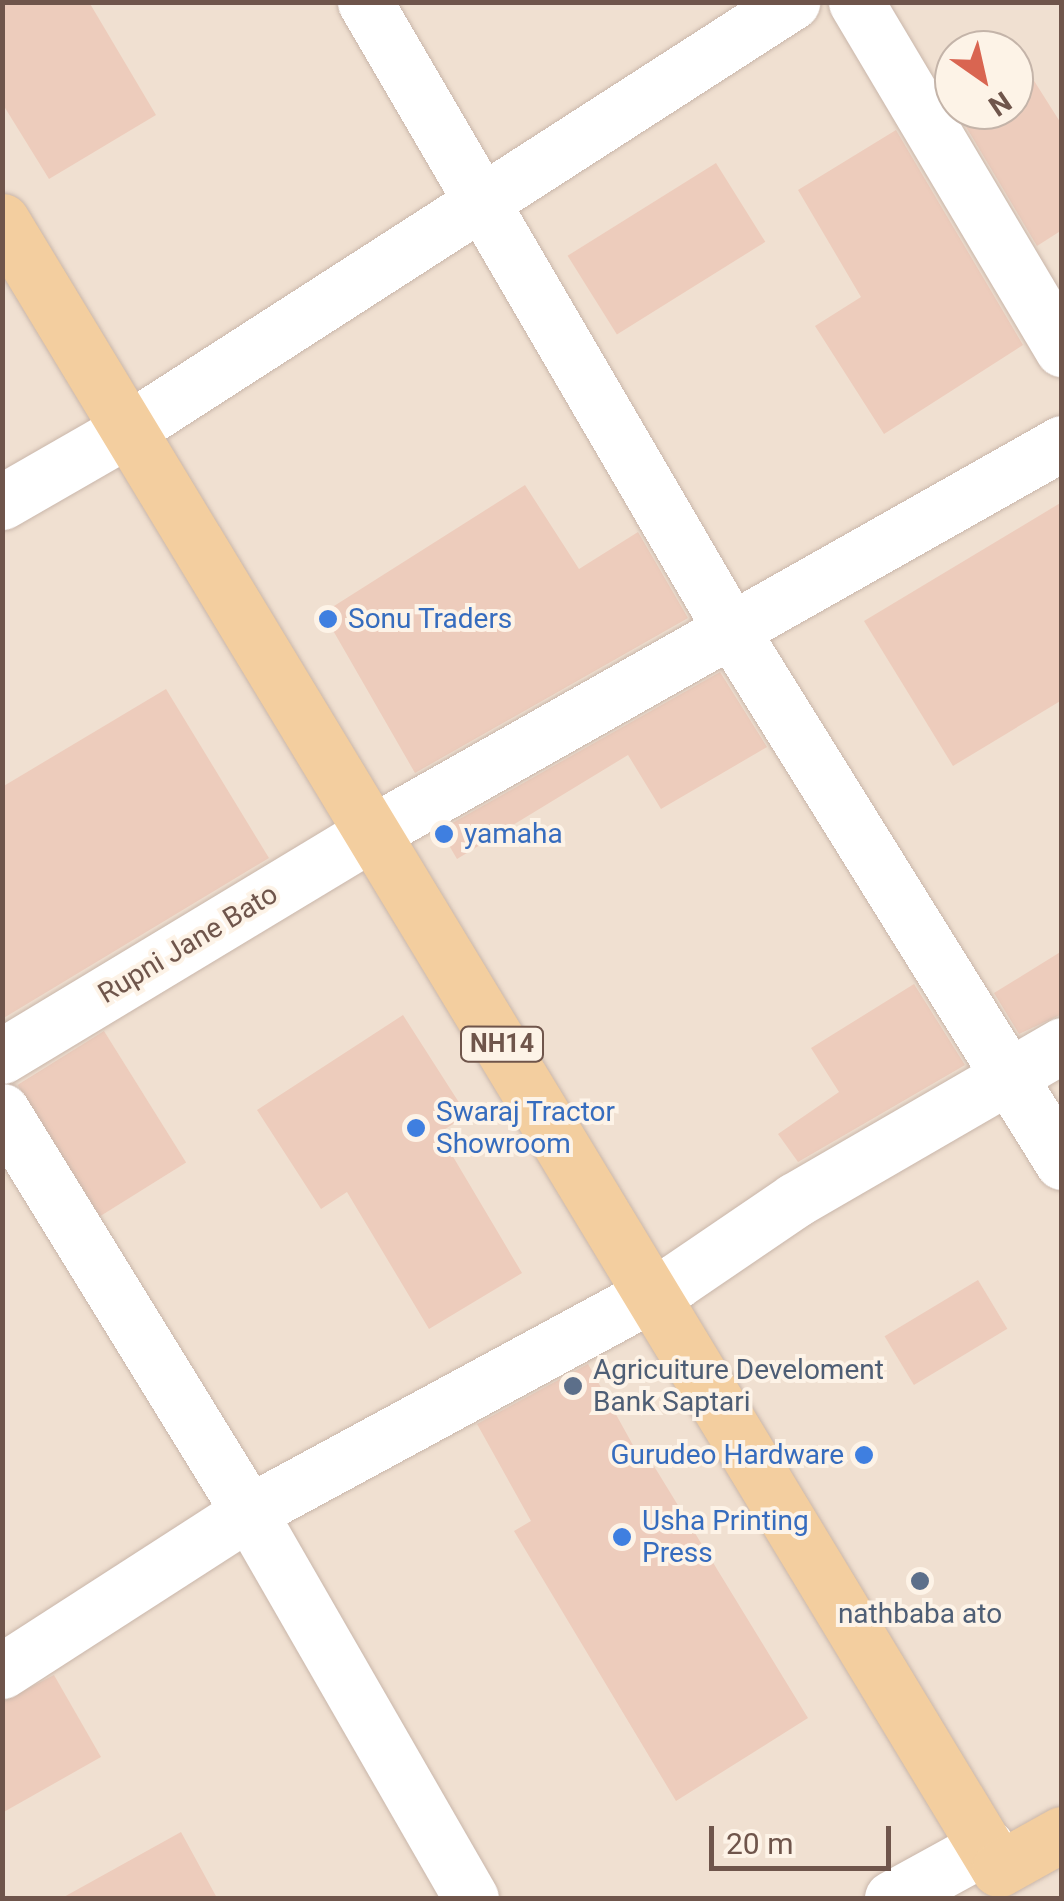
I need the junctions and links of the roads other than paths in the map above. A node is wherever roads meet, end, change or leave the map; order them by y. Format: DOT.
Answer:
graph roads {
  1 [pos="365,2"];
  2 [pos="792,2"];
  3 [pos="856,2"];
  4 [pos="478,204"];
  5 [pos="2,221"];
  6 [pos="1062,349"];
  7 [pos="129,428"];
  8 [pos="1062,442"];
  9 [pos="2,502"];
  10 [pos="730,628"];
  11 [pos="374,832"];
  12 [pos="1062,1045"];
  13 [pos="2,1056"];
  14 [pos="1012,1077"];
  15 [pos="2,1110"];
  16 [pos="1062,1162"];
  17 [pos="654,1293"];
  18 [pos="250,1512"];
  19 [pos="2,1672"];
  20 [pos="1062,1834"];
  21 [pos="993,1857"];
  22 [pos="471,1898"];
  23 [pos="892,1898"];
  1 -- 4 [label="street"];
  2 -- 4 [label="street"];
  3 -- 6 [label="street"];
  4 -- 7 [label="street"];
  4 -- 10 [label="street"];
  5 -- 7 [label="main road, NH14"];
  7 -- 9 [label="street"];
  7 -- 11 [label="main road, NH14"];
  8 -- 10 [label="street, Rupni Jane Bato"];
  10 -- 11 [label="street, Rupni Jane Bato"];
  10 -- 14 [label="street"];
  11 -- 13 [label="street, Rupni Jane Bato"];
  11 -- 17 [label="main road, NH14"];
  12 -- 14 [label="street"];
  14 -- 16 [label="street"];
  14 -- 17 [label="street"];
  15 -- 18 [label="street"];
  17 -- 18 [label="street"];
  17 -- 21 [label="main road, NH14"];
  18 -- 19 [label="street"];
  18 -- 22 [label="street"];
  20 -- 21 [label="main road"];
  21 -- 23 [label="street"];
}
